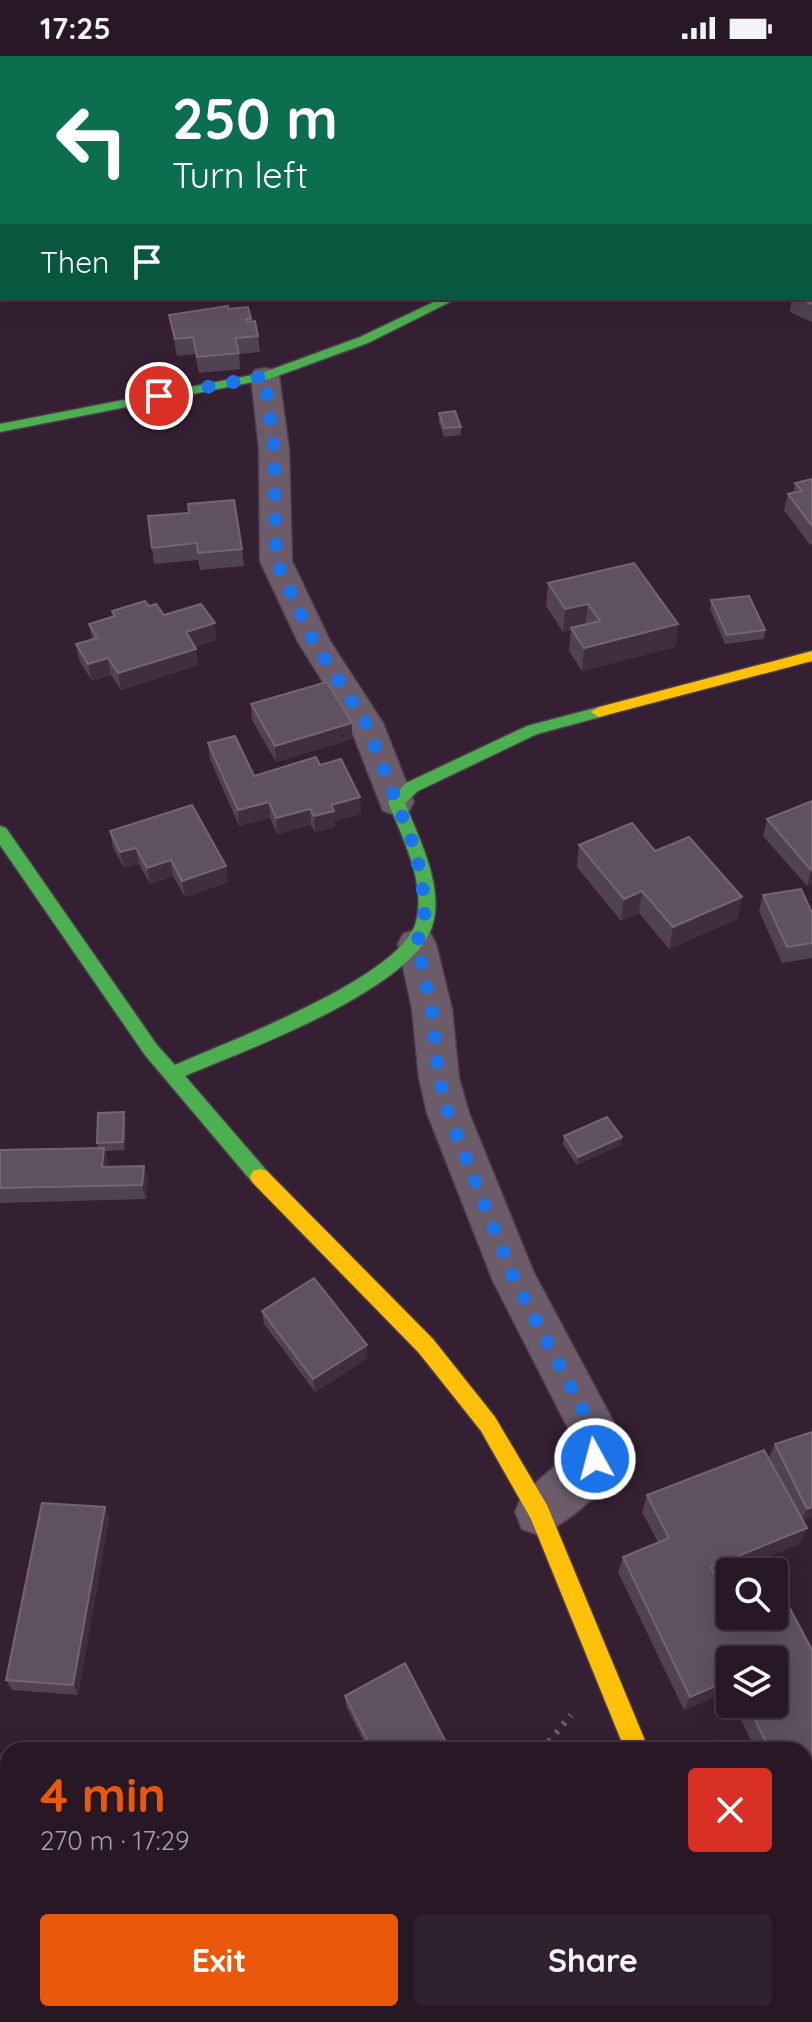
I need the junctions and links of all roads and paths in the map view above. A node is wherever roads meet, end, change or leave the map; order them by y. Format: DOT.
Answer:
graph roads {
  1 [pos="448,300"];
  2 [pos="265,376"];
  3 [pos="0,428"];
  4 [pos="812,656"];
  5 [pos="396,802"];
  6 [pos="3,843"];
  7 [pos="417,944"];
  8 [pos="172,1074"];
  9 [pos="539,1512"];
  10 [pos="634,1742"];
  1 -- 2 [label="street"];
  2 -- 3 [label="street"];
  2 -- 5 [label="street"];
  4 -- 5 [label="street"];
  5 -- 7 [label="street"];
  6 -- 8 [label="street"];
  7 -- 8 [label="street"];
  7 -- 9 [label="street"];
  8 -- 9 [label="street"];
  9 -- 10 [label="street"];
}
